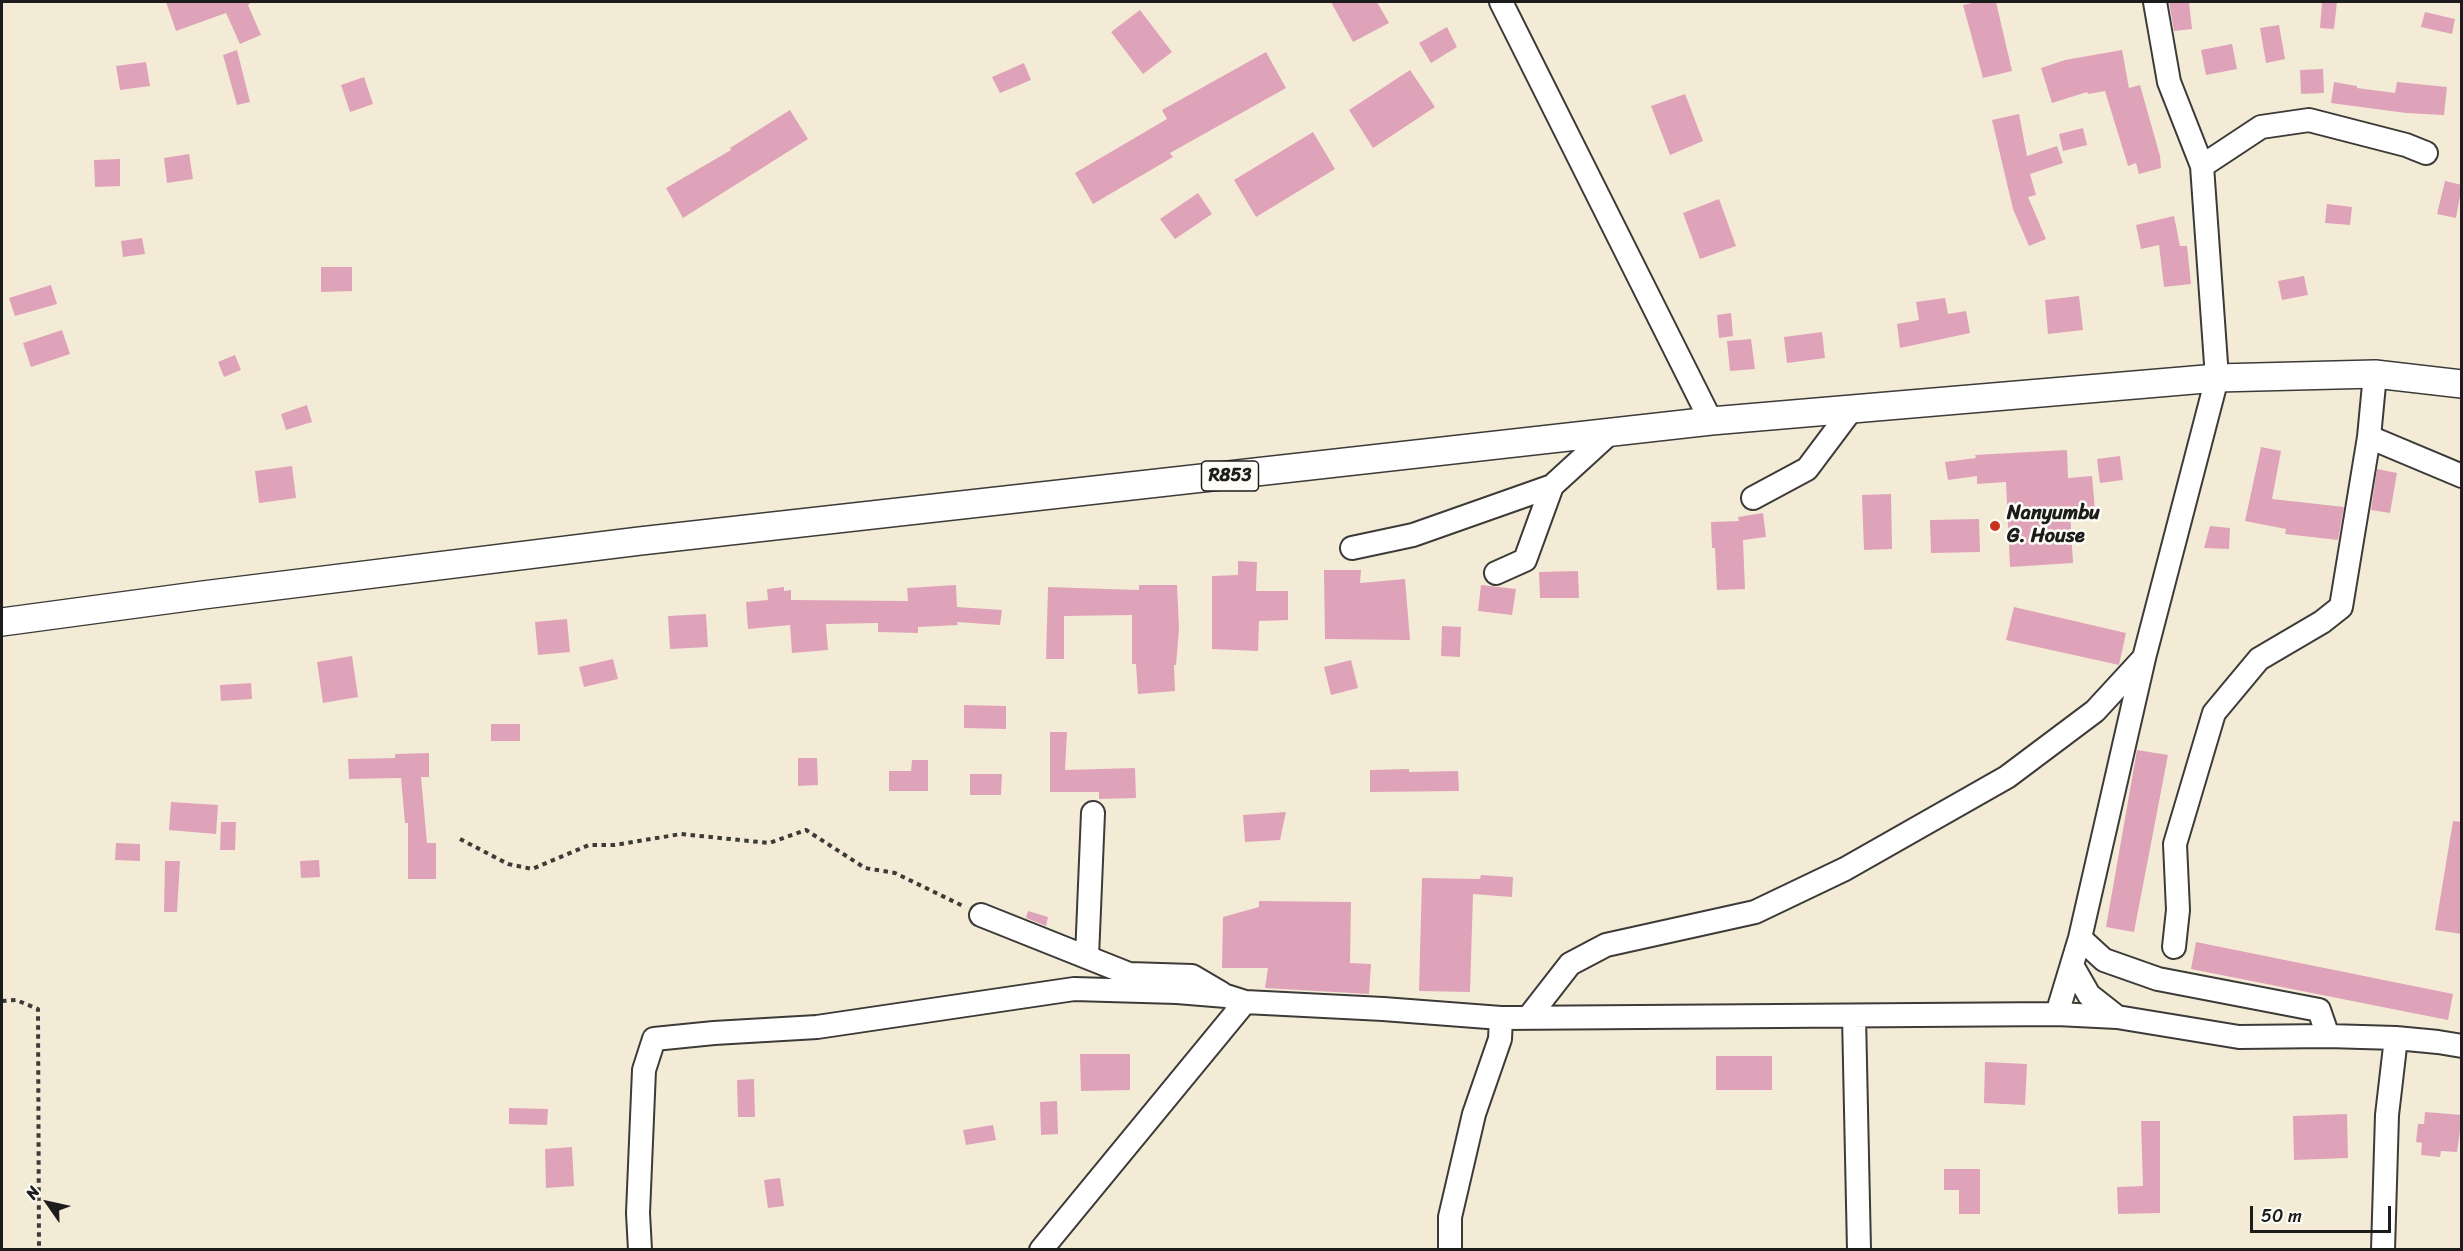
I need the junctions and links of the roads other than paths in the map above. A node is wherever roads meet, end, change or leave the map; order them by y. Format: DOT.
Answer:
graph roads {
  1 [pos="1501,2"];
  2 [pos="2156,2"];
  3 [pos="2426,153"];
  4 [pos="2202,166"];
  5 [pos="2375,374"];
  6 [pos="2217,378"];
  7 [pos="2462,384"];
  8 [pos="1852,409"];
  9 [pos="1711,421"];
  10 [pos="1610,433"];
  11 [pos="2369,437"];
  12 [pos="2462,476"];
  13 [pos="1552,486"];
  14 [pos="1753,498"];
  15 [pos="1352,548"];
  16 [pos="1496,573"];
  17 [pos="2,622"];
  18 [pos="2144,658"];
  19 [pos="1093,813"];
  20 [pos="981,915"];
  21 [pos="2080,938"];
  22 [pos="2174,947"];
  23 [pos="1087,957"];
  24 [pos="2073,967"];
  25 [pos="1235,999"];
  26 [pos="2057,1014"];
  27 [pos="1854,1016"];
  28 [pos="2117,1017"];
  29 [pos="1501,1018"];
  30 [pos="1528,1018"];
  31 [pos="2328,1036"];
  32 [pos="2396,1038"];
  33 [pos="2462,1046"];
  34 [pos="640,1250"];
  35 [pos="1041,1250"];
  36 [pos="1450,1250"];
  37 [pos="1859,1250"];
  38 [pos="2383,1250"];
  1 -- 9 [label="street"];
  2 -- 4 [label="street"];
  3 -- 4 [label="street"];
  4 -- 6 [label="street"];
  5 -- 6 [label="main road, R853"];
  5 -- 7 [label="main road, R853"];
  5 -- 11 [label="street"];
  6 -- 8 [label="main road, R853"];
  6 -- 18 [label="street"];
  8 -- 9 [label="main road, R853"];
  8 -- 14 [label="street"];
  9 -- 10 [label="main road, R853"];
  10 -- 13 [label="street"];
  10 -- 17 [label="main road, R853"];
  11 -- 12 [label="street"];
  11 -- 22 [label="street"];
  13 -- 15 [label="street"];
  13 -- 16 [label="street"];
  18 -- 21 [label="street"];
  18 -- 30 [label="street"];
  19 -- 23 [label="street"];
  20 -- 23 [label="street"];
  21 -- 24 [label="street"];
  21 -- 31 [label="street"];
  23 -- 25 [label="street"];
  24 -- 26 [label="street"];
  24 -- 28 [label="street"];
  25 -- 29 [label="street"];
  25 -- 34 [label="street"];
  25 -- 35 [label="street"];
  26 -- 27 [label="street"];
  26 -- 28 [label="street"];
  27 -- 30 [label="street"];
  27 -- 37 [label="street"];
  28 -- 31 [label="street"];
  29 -- 30 [label="street"];
  29 -- 36 [label="street"];
  31 -- 32 [label="street"];
  32 -- 33 [label="street"];
  32 -- 38 [label="street"];
}
